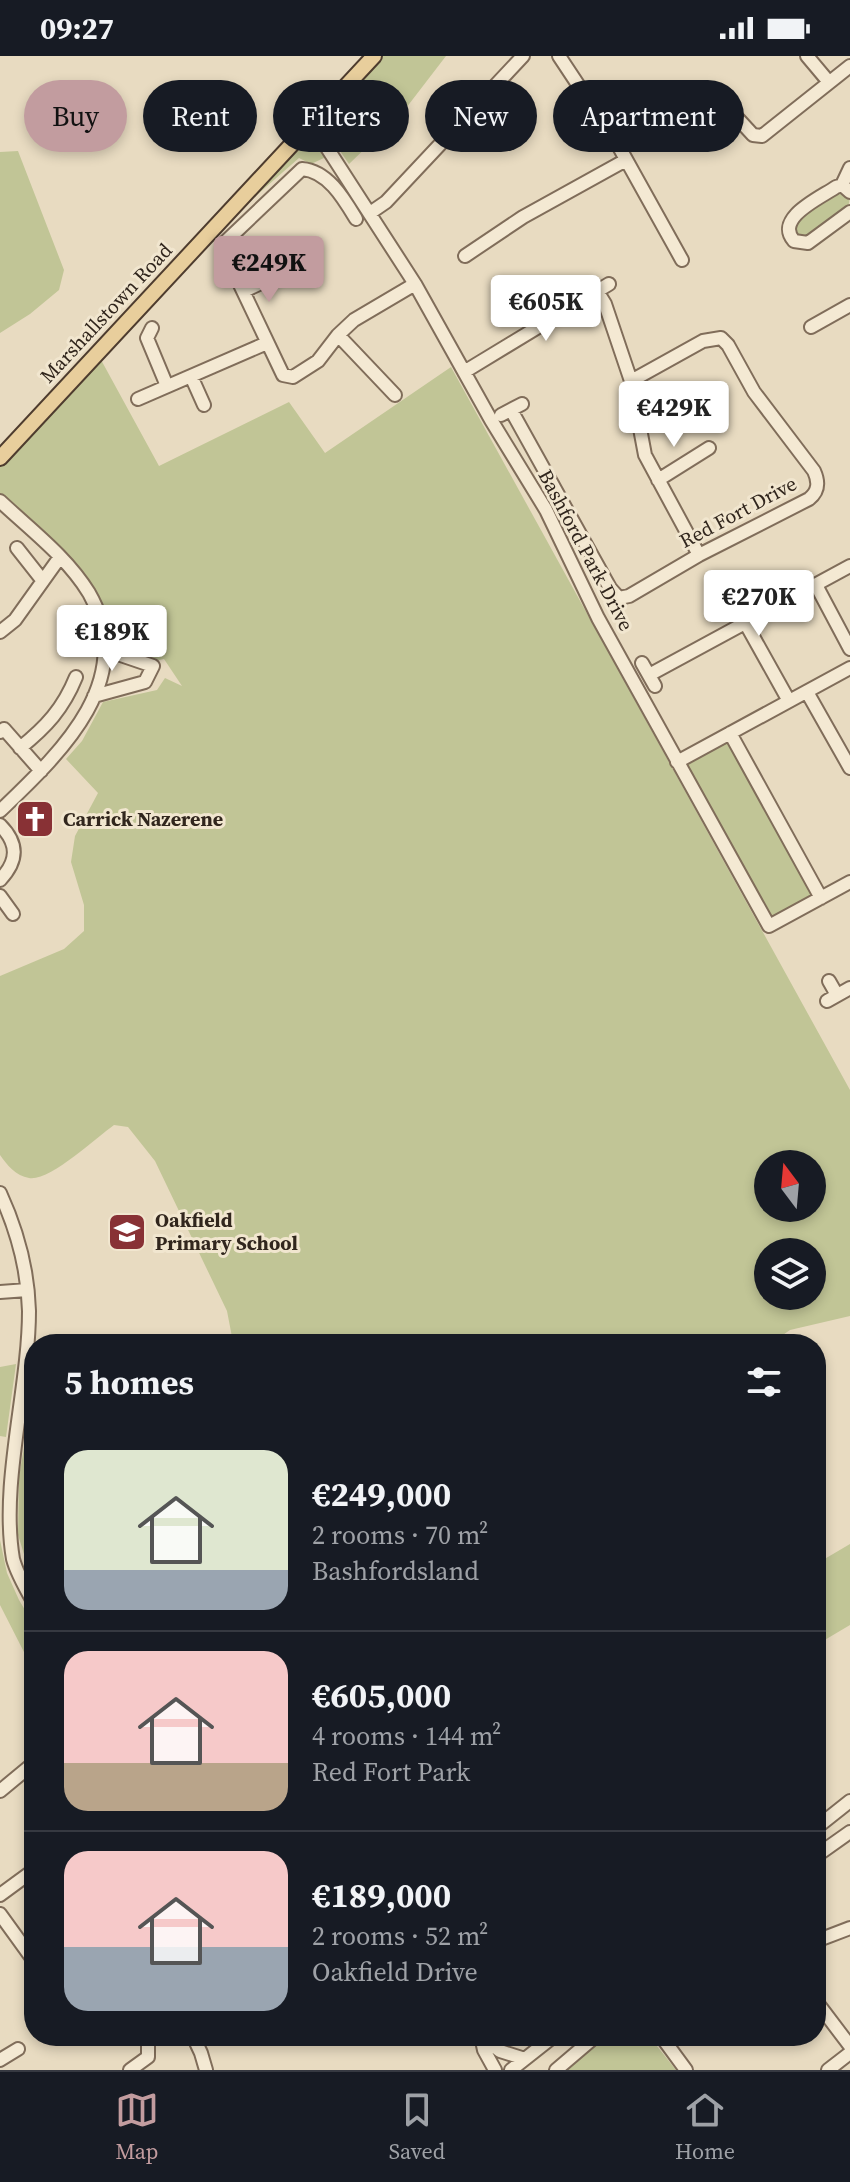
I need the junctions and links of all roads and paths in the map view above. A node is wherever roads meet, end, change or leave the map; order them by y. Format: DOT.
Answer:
graph roads {
  1 [pos="374,56"];
  2 [pos="523,56"];
  3 [pos="559,56"];
  4 [pos="807,56"];
  5 [pos="850,66"];
  6 [pos="351,80"];
  7 [pos="828,81"];
  8 [pos="744,125"];
  9 [pos="283,152"];
  10 [pos="328,152"];
  11 [pos="626,160"];
  12 [pos="850,168"];
  13 [pos="846,189"];
  14 [pos="850,212"];
  15 [pos="370,213"];
  16 [pos="356,219"];
  17 [pos="465,256"];
  18 [pos="682,260"];
  19 [pos="290,266"];
  20 [pos="415,284"];
  21 [pos="244,291"];
  22 [pos="850,305"];
  23 [pos="152,328"];
  24 [pos="338,335"];
  25 [pos="827,335"];
  26 [pos="267,343"];
  27 [pos="464,372"];
  28 [pos="191,376"];
  29 [pos="631,381"];
  30 [pos="167,386"];
  31 [pos="395,395"];
  32 [pos="138,399"];
  33 [pos="204,405"];
  34 [pos="511,410"];
  35 [pos="709,448"];
  36 [pos="0,458"];
  37 [pos="658,480"];
  38 [pos="0,501"];
  39 [pos="25,552"];
  40 [pos="699,555"];
  41 [pos="60,557"];
  42 [pos="850,566"];
  43 [pos="43,581"];
  44 [pos="816,585"];
  45 [pos="746,624"];
  46 [pos="0,632"];
  47 [pos="103,649"];
  48 [pos="850,649"];
  49 [pos="850,668"];
  50 [pos="649,675"];
  51 [pos="76,677"];
  52 [pos="807,692"];
  53 [pos="94,696"];
  54 [pos="789,701"];
  55 [pos="0,732"];
  56 [pos="730,733"];
  57 [pos="20,748"];
  58 [pos="677,762"];
  59 [pos="850,768"];
  60 [pos="41,771"];
  61 [pos="0,811"];
  62 [pos="0,825"];
  63 [pos="0,880"];
  64 [pos="850,882"];
  65 [pos="0,896"];
  66 [pos="821,898"];
  67 [pos="13,914"];
  68 [pos="829,981"];
  69 [pos="850,988"];
  70 [pos="0,1193"];
  71 [pos="27,1290"];
  72 [pos="0,1292"];
  73 [pos="26,1334"];
  74 [pos="24,1360"];
  75 [pos="24,1583"];
  76 [pos="24,1771"];
  77 [pos="0,1791"];
  78 [pos="850,1801"];
  79 [pos="826,1820"];
  80 [pos="850,1832"];
  81 [pos="826,1849"];
  82 [pos="24,1877"];
  83 [pos="0,1895"];
  84 [pos="0,1914"];
  85 [pos="850,1928"];
  86 [pos="826,1937"];
  87 [pos="24,1947"];
  88 [pos="826,2014"];
  89 [pos="148,2046"];
  90 [pos="198,2046"];
  91 [pos="483,2046"];
  92 [pos="492,2046"];
  93 [pos="541,2046"];
  94 [pos="584,2046"];
  95 [pos="670,2046"];
  96 [pos="850,2046"];
  97 [pos="18,2049"];
  98 [pos="850,2053"];
  99 [pos="525,2059"];
  100 [pos="0,2060"];
  101 [pos="130,2070"];
  102 [pos="206,2070"];
  103 [pos="495,2070"];
  104 [pos="511,2070"];
  105 [pos="556,2070"];
  106 [pos="686,2070"];
  107 [pos="828,2070"];
  1 -- 6 [label="main road, Marshallstown Road"];
  2 -- 15 [label="street"];
  3 -- 11 [label="street"];
  4 -- 7 [label="street"];
  5 -- 7 [label="street"];
  7 -- 8 [label="street"];
  9 -- 36 [label="main road, Marshallstown Road"];
  10 -- 15 [label="street, Bashford Park Drive"];
  11 -- 17 [label="street"];
  11 -- 18 [label="street"];
  12 -- 13 [label="street"];
  13 -- 14 [label="street"];
  15 -- 20 [label="street, Bashford Park Drive"];
  16 -- 21 [label="street"];
  19 -- 21 [label="street"];
  20 -- 24 [label="street"];
  20 -- 27 [label="street, Bashford Park Drive"];
  21 -- 26 [label="street"];
  22 -- 25 [label="street"];
  23 -- 30 [label="street"];
  24 -- 26 [label="street"];
  24 -- 31 [label="street"];
  26 -- 28 [label="street"];
  27 -- 29 [label="street"];
  27 -- 58 [label="street, Bashford Park Drive"];
  28 -- 30 [label="street"];
  28 -- 33 [label="street"];
  29 -- 37 [label="street"];
  29 -- 40 [label="street, Red Fort Drive"];
  30 -- 32 [label="street"];
  34 -- 40 [label="street, Red Fort Drive"];
  35 -- 37 [label="street"];
  37 -- 40 [label="street"];
  38 -- 41 [label="street"];
  39 -- 43 [label="street"];
  41 -- 43 [label="street"];
  41 -- 47 [label="street"];
  42 -- 44 [label="street"];
  43 -- 46 [label="street"];
  44 -- 45 [label="street"];
  44 -- 48 [label="street"];
  45 -- 50 [label="street"];
  45 -- 54 [label="street"];
  47 -- 53 [label="street"];
  47 -- 53 [label="street"];
  49 -- 52 [label="street"];
  51 -- 57 [label="street"];
  52 -- 54 [label="street"];
  52 -- 59 [label="street"];
  53 -- 60 [label="street"];
  54 -- 56 [label="street"];
  55 -- 57 [label="street"];
  56 -- 58 [label="street"];
  56 -- 66 [label="street"];
  57 -- 60 [label="street"];
  58 -- 66 [label="street, Bashford Park Drive"];
  60 -- 61 [label="street"];
  62 -- 63 [label="street"];
  64 -- 66 [label="street"];
  65 -- 67 [label="street"];
  68 -- 69 [label="street"];
  70 -- 71 [label="street"];
  71 -- 72 [label="street"];
  71 -- 73 [label="street"];
  74 -- 75 [label="street"];
  76 -- 77 [label="street"];
  78 -- 79 [label="street"];
  80 -- 81 [label="street"];
  82 -- 83 [label="street"];
  84 -- 87 [label="street"];
  85 -- 86 [label="street"];
  88 -- 96 [label="street"];
  89 -- 101 [label="street"];
  90 -- 102 [label="street"];
  91 -- 103 [label="street"];
  92 -- 99 [label="street"];
  93 -- 99 [label="street"];
  94 -- 105 [label="street"];
  95 -- 106 [label="street"];
  97 -- 100 [label="street"];
  98 -- 107 [label="street"];
  99 -- 104 [label="street"];
}
